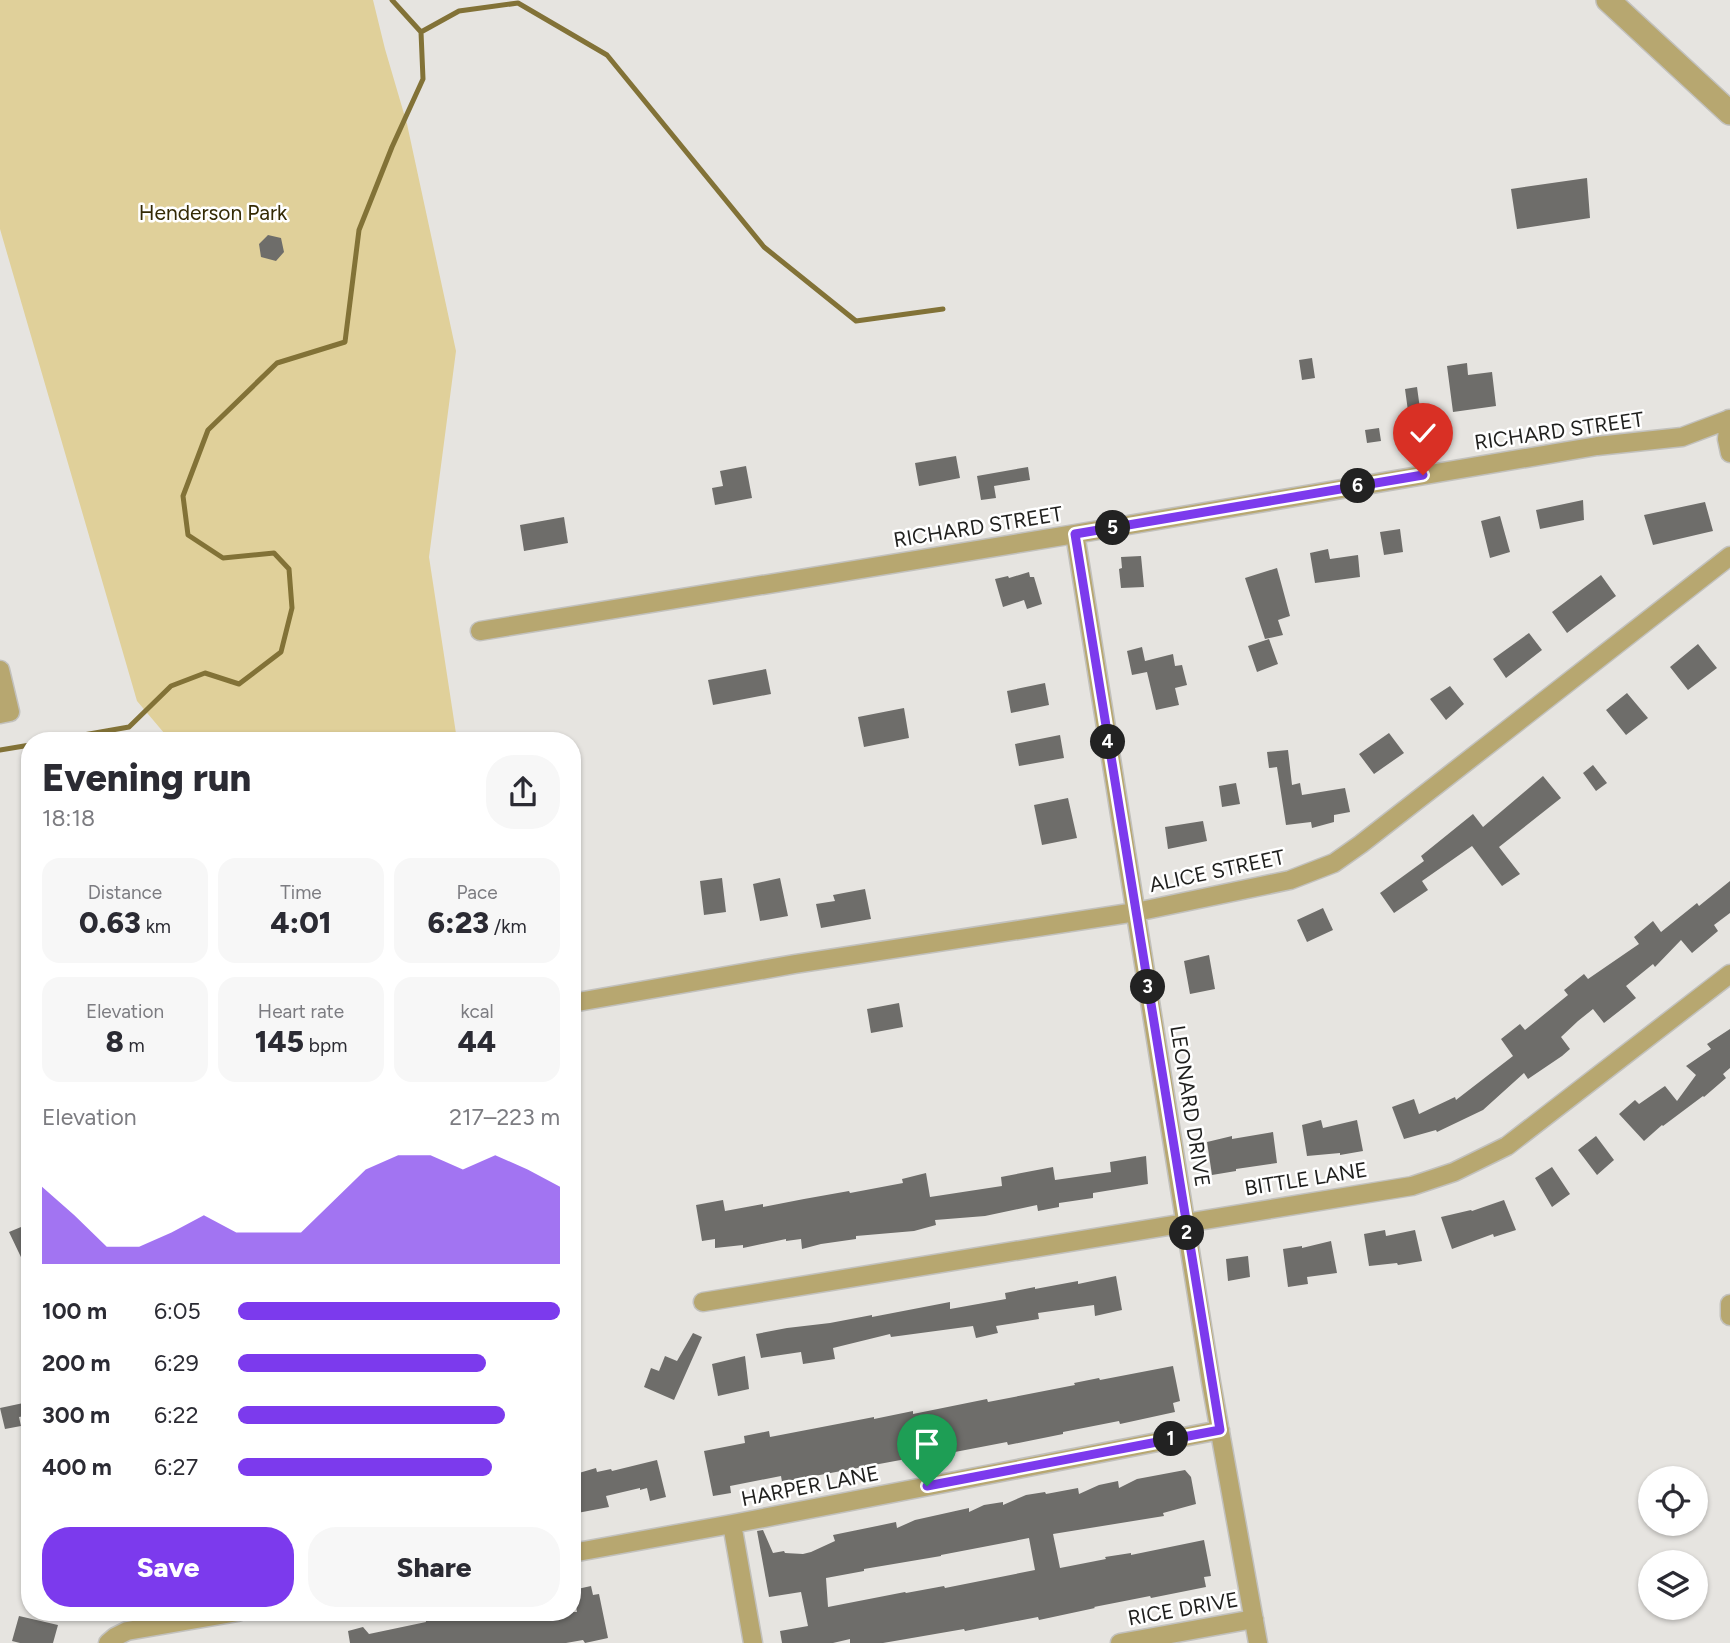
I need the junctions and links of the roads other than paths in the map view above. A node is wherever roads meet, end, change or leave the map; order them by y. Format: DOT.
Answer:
graph roads {
  1 [pos="1608,0"];
  2 [pos="1730,113"];
  3 [pos="1729,419"];
  4 [pos="1730,453"];
  5 [pos="1075,534"];
  6 [pos="1730,556"];
  7 [pos="480,631"];
  8 [pos="0,670"];
  9 [pos="5,713"];
  10 [pos="1136,912"];
  11 [pos="1730,974"];
  12 [pos="581,1001"];
  13 [pos="1186,1222"];
  14 [pos="703,1302"];
  15 [pos="1730,1304"];
  16 [pos="1730,1316"];
  17 [pos="1220,1430"];
  18 [pos="732,1524"];
  19 [pos="581,1551"];
  20 [pos="1254,1619"];
  21 [pos="185,1621"];
  22 [pos="108,1643"];
  23 [pos="753,1643"];
  24 [pos="1120,1643"];
  25 [pos="1258,1643"];
  1 -- 2 [label="street"];
  3 -- 4 [label="street"];
  3 -- 5 [label="street, RICHARD STREET"];
  5 -- 7 [label="street, RICHARD STREET"];
  5 -- 10 [label="street, LEONARD DRIVE"];
  6 -- 10 [label="street, ALICE STREET"];
  8 -- 9 [label="street"];
  10 -- 12 [label="street, ALICE STREET"];
  10 -- 13 [label="street, LEONARD DRIVE"];
  11 -- 13 [label="street, BITTLE LANE"];
  13 -- 14 [label="street, BITTLE LANE"];
  13 -- 17 [label="street, LEONARD DRIVE"];
  15 -- 16 [label="street"];
  17 -- 18 [label="street, HARPER LANE"];
  17 -- 20 [label="street, LEONARD DRIVE"];
  18 -- 19 [label="street, HARPER LANE"];
  18 -- 23 [label="street"];
  20 -- 24 [label="street, RICE DRIVE"];
  20 -- 25 [label="street, LEONARD DRIVE"];
  21 -- 22 [label="street"];
}
